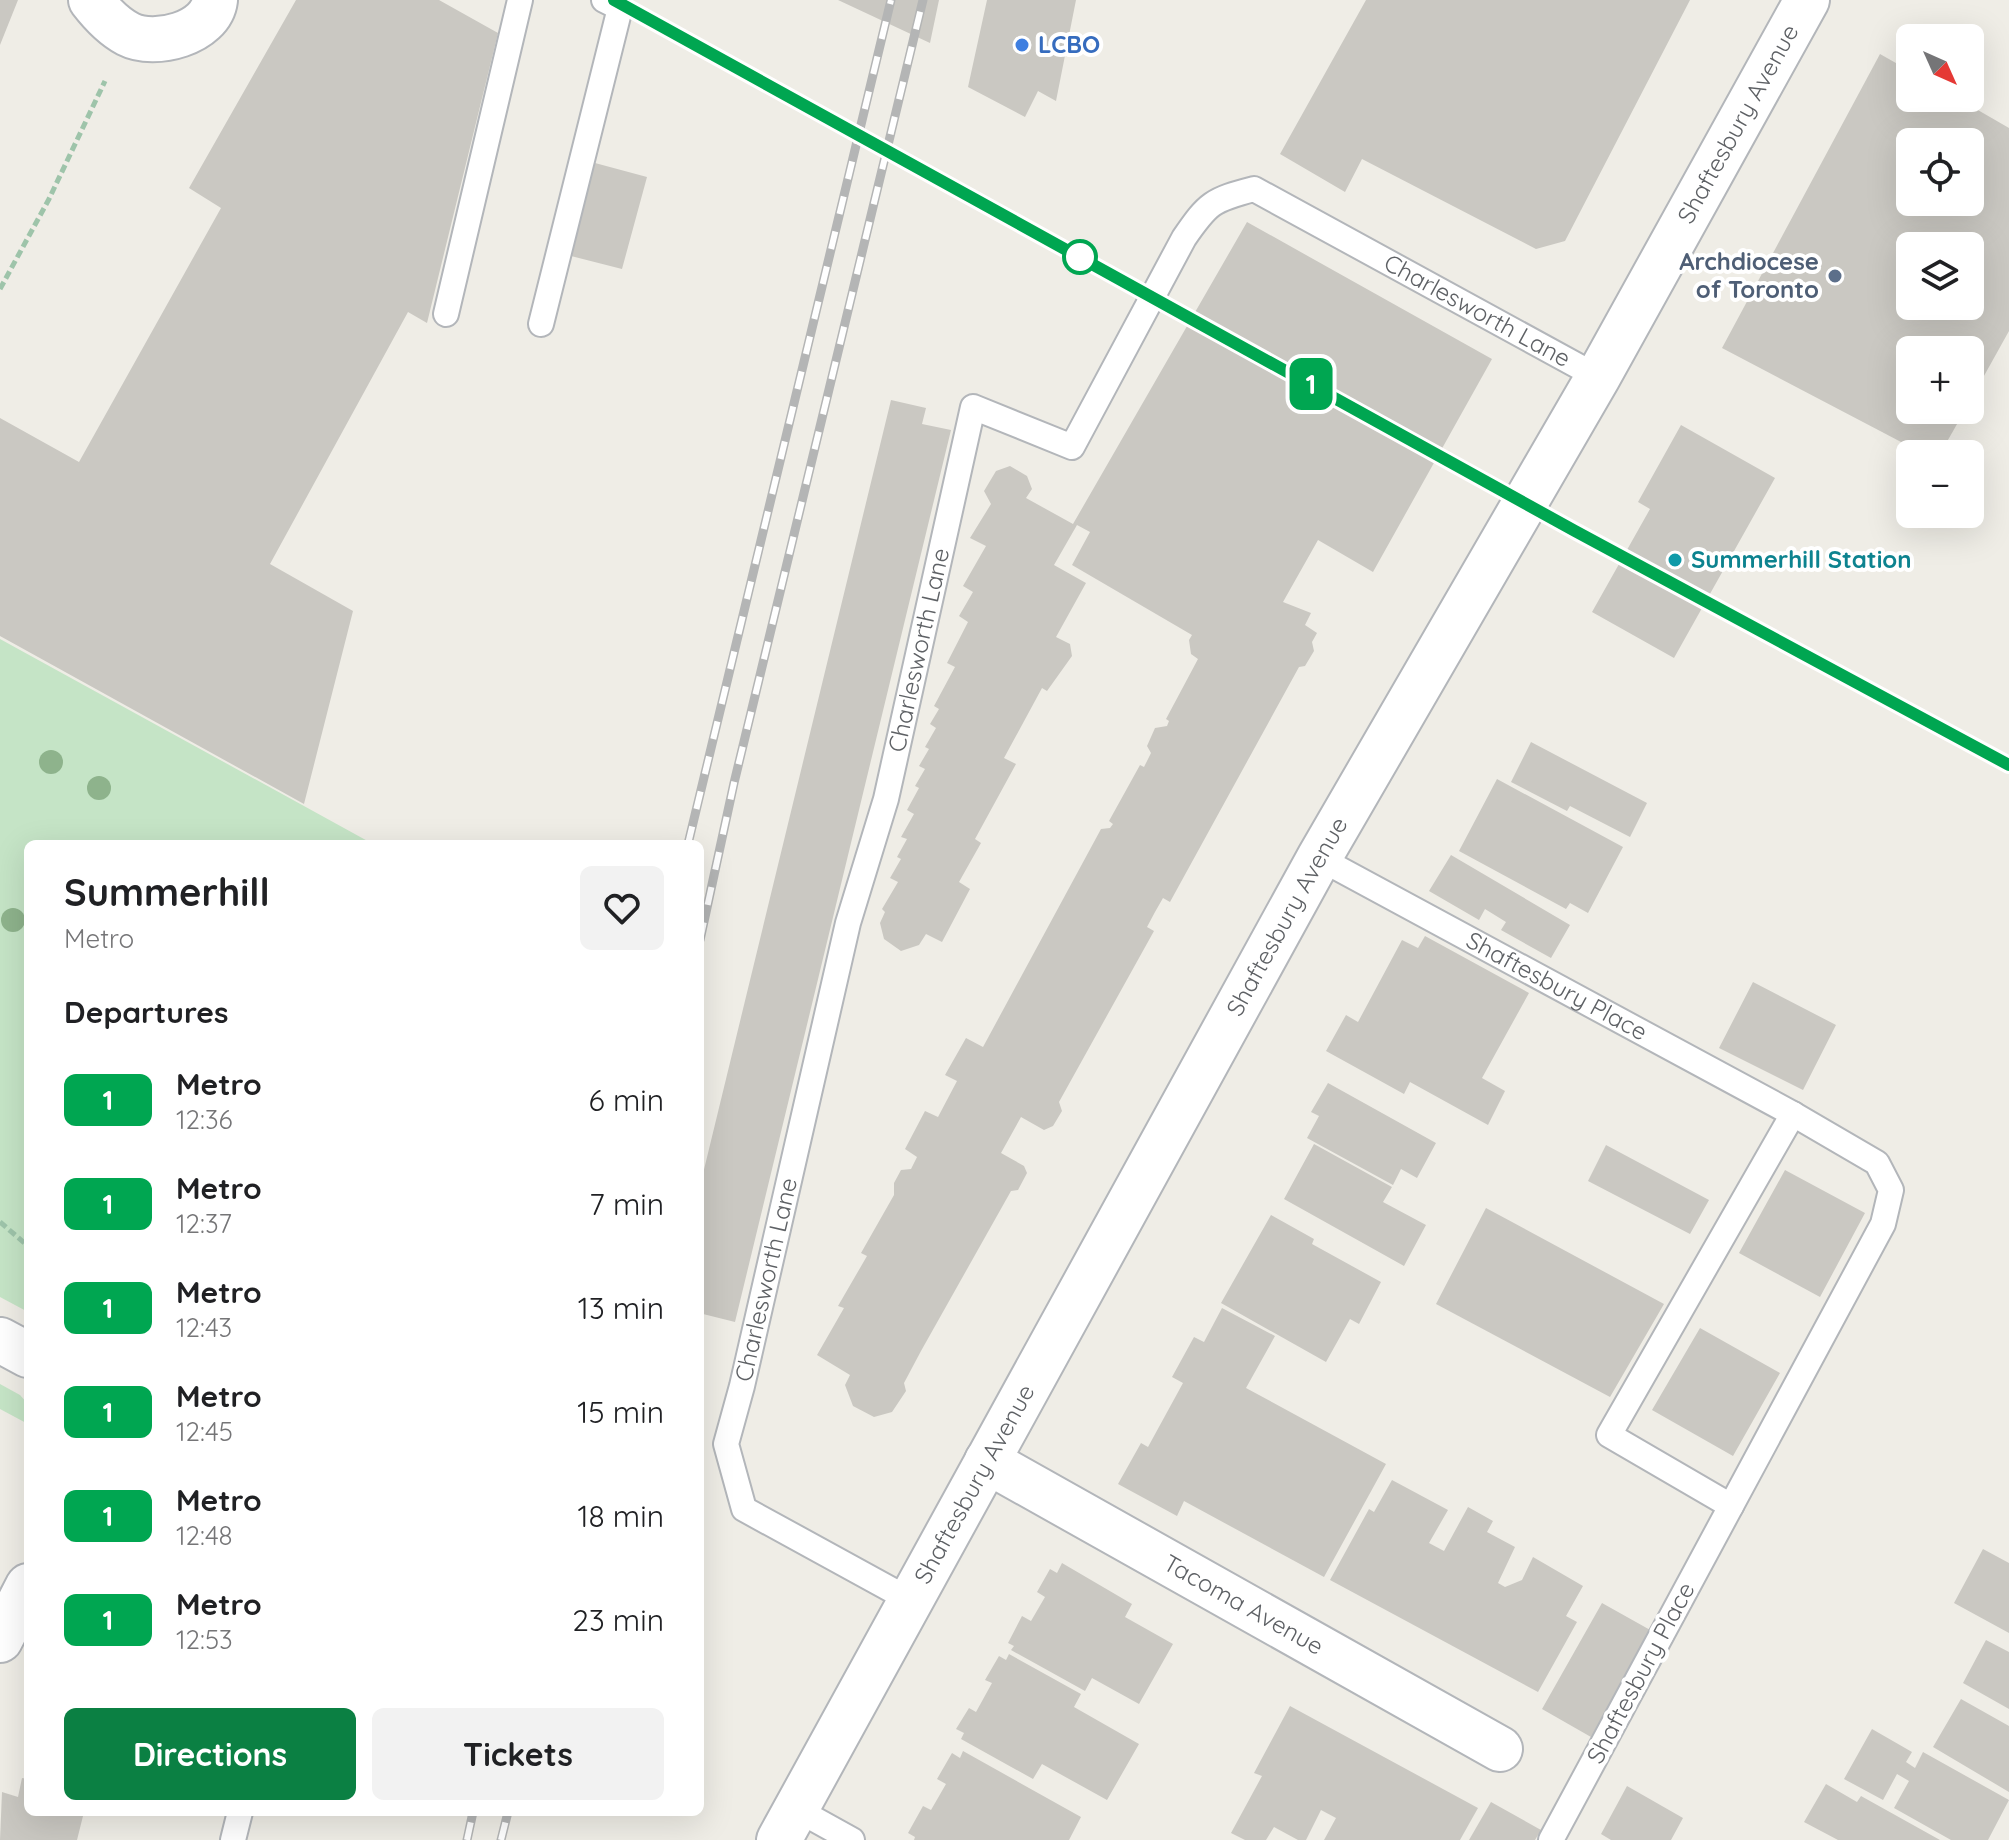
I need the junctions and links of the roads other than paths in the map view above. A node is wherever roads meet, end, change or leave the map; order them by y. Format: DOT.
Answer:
graph roads {
  1 [pos="91,0"];
  2 [pos="215,0"];
  3 [pos="520,0"];
  4 [pos="604,0"];
  5 [pos="1807,0"];
  6 [pos="446,314"];
  7 [pos="541,324"];
  8 [pos="1598,377"];
  9 [pos="1319,858"];
  10 [pos="1793,1114"];
  11 [pos="0,1340"];
  12 [pos="24,1353"];
  13 [pos="987,1461"];
  14 [pos="1731,1506"];
  15 [pos="24,1595"];
  16 [pos="910,1600"];
  17 [pos="0,1640"];
  18 [pos="1500,1749"];
  19 [pos="239,1816"];
  20 [pos="788,1824"];
  21 [pos="233,1840"];
  22 [pos="852,1840"];
  23 [pos="1551,1840"];
  1 -- 2 [label="street"];
  3 -- 6 [label="lane"];
  4 -- 7 [label="lane"];
  5 -- 8 [label="street, Shaftesbury Avenue"];
  8 -- 9 [label="street, Shaftesbury Avenue"];
  8 -- 16 [label="lane, Charlesworth Lane"];
  9 -- 10 [label="lane, Shaftesbury Place"];
  9 -- 13 [label="street, Shaftesbury Avenue"];
  10 -- 14 [label="lane, Shaftesbury Place"];
  10 -- 14 [label="lane"];
  11 -- 12 [label="street"];
  13 -- 16 [label="street, Shaftesbury Avenue"];
  13 -- 18 [label="street, Tacoma Avenue"];
  14 -- 23 [label="lane, Shaftesbury Place"];
  15 -- 17 [label="street"];
  16 -- 20 [label="street, Shaftesbury Avenue"];
  19 -- 21 [label="lane"];
  20 -- 22 [label="lane"];
}
